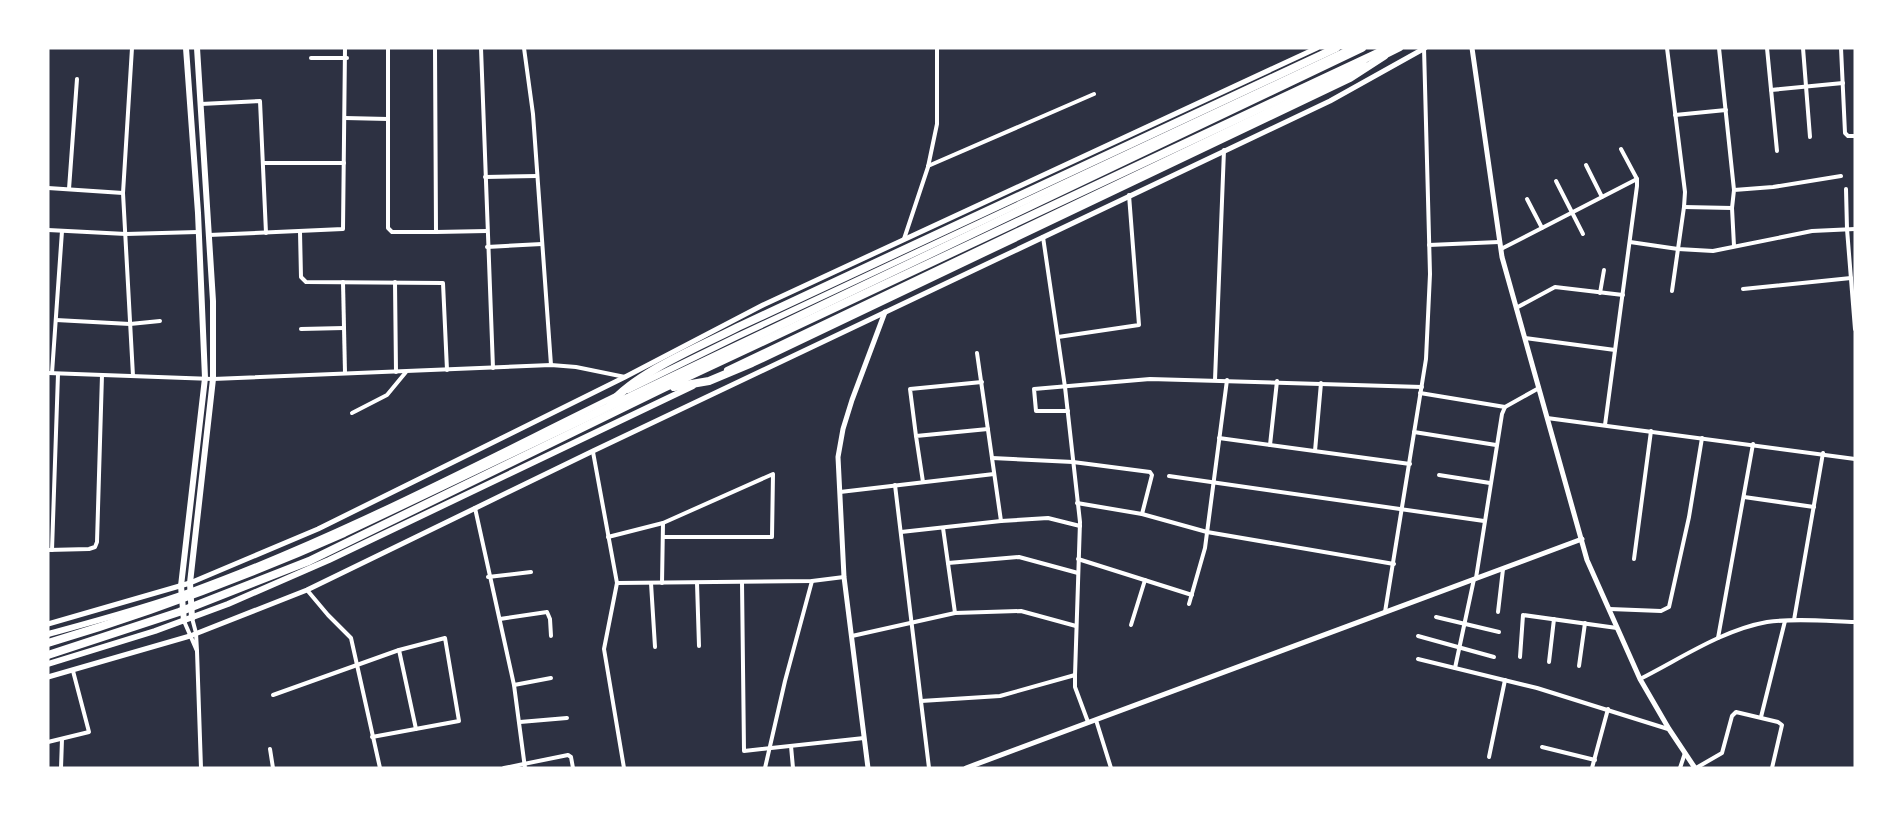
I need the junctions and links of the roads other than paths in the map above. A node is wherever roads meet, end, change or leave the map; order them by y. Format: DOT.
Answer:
graph roads {
  1 [pos="132,48"];
  2 [pos="186,48"];
  3 [pos="197,48"];
  4 [pos="345,48"];
  5 [pos="388,48"];
  6 [pos="435,48"];
  7 [pos="481,48"];
  8 [pos="524,48"];
  9 [pos="937,48"];
  10 [pos="1317,48"];
  11 [pos="1336,48"];
  12 [pos="1352,48"];
  13 [pos="1362,48"];
  14 [pos="1388,48"];
  15 [pos="1400,48"];
  16 [pos="1425,48"];
  17 [pos="1472,48"];
  18 [pos="1666,48"];
  19 [pos="1719,48"];
  20 [pos="1767,48"];
  21 [pos="1803,48"];
  22 [pos="1841,48"];
  23 [pos="1383,56"];
  24 [pos="311,58"];
  25 [pos="346,58"];
  26 [pos="199,72"];
  27 [pos="188,73"];
  28 [pos="77,80"];
  29 [pos="1843,83"];
  30 [pos="1806,86"];
  31 [pos="1771,90"];
  32 [pos="1094,94"];
  33 [pos="201,104"];
  34 [pos="1726,110"];
  35 [pos="1675,115"];
  36 [pos="345,118"];
  37 [pos="388,119"];
  38 [pos="1855,136"];
  39 [pos="1810,137"];
  40 [pos="1621,149"];
  41 [pos="1224,150"];
  42 [pos="1777,151"];
  43 [pos="263,163"];
  44 [pos="345,163"];
  45 [pos="1586,165"];
  46 [pos="928,167"];
  47 [pos="537,176"];
  48 [pos="1841,176"];
  49 [pos="485,177"];
  50 [pos="1636,179"];
  51 [pos="1556,181"];
  52 [pos="48,188"];
  53 [pos="69,189"];
  54 [pos="1846,189"];
  55 [pos="1734,190"];
  56 [pos="123,193"];
  57 [pos="1129,195"];
  58 [pos="1602,197"];
  59 [pos="1527,199"];
  60 [pos="1684,207"];
  61 [pos="1732,208"];
  62 [pos="1572,213"];
  63 [pos="1542,228"];
  64 [pos="1847,229"];
  65 [pos="1855,229"];
  66 [pos="48,230"];
  67 [pos="62,231"];
  68 [pos="486,231"];
  69 [pos="199,232"];
  70 [pos="300,232"];
  71 [pos="436,232"];
  72 [pos="266,233"];
  73 [pos="126,234"];
  74 [pos="1583,234"];
  75 [pos="209,235"];
  76 [pos="1043,237"];
  77 [pos="904,239"];
  78 [pos="1499,242"];
  79 [pos="1630,242"];
  80 [pos="542,244"];
  81 [pos="1429,245"];
  82 [pos="487,247"];
  83 [pos="1734,247"];
  84 [pos="1501,249"];
  85 [pos="1678,249"];
  86 [pos="1604,270"];
  87 [pos="1851,278"];
  88 [pos="344,282"];
  89 [pos="395,282"];
  90 [pos="1853,284"];
  91 [pos="1743,289"];
  92 [pos="1672,291"];
  93 [pos="1600,293"];
  94 [pos="1623,295"];
  95 [pos="1516,308"];
  96 [pos="885,312"];
  97 [pos="56,320"];
  98 [pos="160,321"];
  99 [pos="130,324"];
  100 [pos="344,328"];
  101 [pos="301,329"];
  102 [pos="1855,329"];
  103 [pos="1058,337"];
  104 [pos="1525,338"];
  105 [pos="1615,350"];
  106 [pos="978,353"];
  107 [pos="551,365"];
  108 [pos="493,368"];
  109 [pos="447,370"];
  110 [pos="396,372"];
  111 [pos="407,372"];
  112 [pos="50,373"];
  113 [pos="345,373"];
  114 [pos="58,374"];
  115 [pos="102,375"];
  116 [pos="133,376"];
  117 [pos="625,377"];
  118 [pos="205,378"];
  119 [pos="213,379"];
  120 [pos="1215,380"];
  121 [pos="1227,380"];
  122 [pos="1277,381"];
  123 [pos="982,382"];
  124 [pos="1321,383"];
  125 [pos="1065,387"];
  126 [pos="1422,387"];
  127 [pos="664,388"];
  128 [pos="1539,388"];
  129 [pos="1420,393"];
  130 [pos="608,407"];
  131 [pos="1505,407"];
  132 [pos="1068,411"];
  133 [pos="352,413"];
  134 [pos="1547,418"];
  135 [pos="1605,425"];
  136 [pos="988,429"];
  137 [pos="1650,431"];
  138 [pos="1414,432"];
  139 [pos="916,436"];
  140 [pos="1219,438"];
  141 [pos="1702,438"];
  142 [pos="1753,444"];
  143 [pos="1269,445"];
  144 [pos="1496,445"];
  145 [pos="593,451"];
  146 [pos="1315,451"];
  147 [pos="1823,453"];
  148 [pos="992,458"];
  149 [pos="1855,459"];
  150 [pos="1073,462"];
  151 [pos="1410,464"];
  152 [pos="994,474"];
  153 [pos="1439,475"];
  154 [pos="1169,476"];
  155 [pos="923,482"];
  156 [pos="1214,482"];
  157 [pos="1490,483"];
  158 [pos="895,485"];
  159 [pos="840,492"];
  160 [pos="1744,497"];
  161 [pos="1077,503"];
  162 [pos="1814,507"];
  163 [pos="474,508"];
  164 [pos="1403,509"];
  165 [pos="1142,514"];
  166 [pos="1000,521"];
  167 [pos="1484,521"];
  168 [pos="663,523"];
  169 [pos="1080,526"];
  170 [pos="943,528"];
  171 [pos="901,532"];
  172 [pos="1207,532"];
  173 [pos="608,537"];
  174 [pos="663,537"];
  175 [pos="1581,539"];
  176 [pos="50,550"];
  177 [pos="1078,559"];
  178 [pos="1634,559"];
  179 [pos="948,563"];
  180 [pos="1394,564"];
  181 [pos="1503,569"];
  182 [pos="531,572"];
  183 [pos="1078,573"];
  184 [pos="488,577"];
  185 [pos="844,577"];
  186 [pos="1475,579"];
  187 [pos="1145,580"];
  188 [pos="742,582"];
  189 [pos="812,582"];
  190 [pos="190,583"];
  191 [pos="651,583"];
  192 [pos="662,583"];
  193 [pos="697,583"];
  194 [pos="616,584"];
  195 [pos="181,586"];
  196 [pos="307,590"];
  197 [pos="190,592"];
  198 [pos="181,595"];
  199 [pos="1192,595"];
  200 [pos="1189,604"];
  201 [pos="1610,609"];
  202 [pos="1385,612"];
  203 [pos="1498,612"];
  204 [pos="955,613"];
  205 [pos="1436,617"];
  206 [pos="192,618"];
  207 [pos="500,619"];
  208 [pos="1554,619"];
  209 [pos="1794,620"];
  210 [pos="184,621"];
  211 [pos="1785,621"];
  212 [pos="1855,622"];
  213 [pos="911,623"];
  214 [pos="1585,623"];
  215 [pos="48,624"];
  216 [pos="1465,624"];
  217 [pos="1131,625"];
  218 [pos="1076,626"];
  219 [pos="1617,628"];
  220 [pos="1499,632"];
  221 [pos="48,634"];
  222 [pos="193,635"];
  223 [pos="551,636"];
  224 [pos="852,636"];
  225 [pos="1418,636"];
  226 [pos="1718,639"];
  227 [pos="48,643"];
  228 [pos="699,646"];
  229 [pos="655,647"];
  230 [pos="1460,648"];
  231 [pos="399,650"];
  232 [pos="48,655"];
  233 [pos="1494,657"];
  234 [pos="1520,657"];
  235 [pos="1418,659"];
  236 [pos="1550,662"];
  237 [pos="48,664"];
  238 [pos="357,665"];
  239 [pos="1579,666"];
  240 [pos="1455,668"];
  241 [pos="73,671"];
  242 [pos="1075,675"];
  243 [pos="48,677"];
  244 [pos="551,678"];
  245 [pos="1640,679"];
  246 [pos="1505,680"];
  247 [pos="514,685"];
  248 [pos="273,694"];
  249 [pos="921,701"];
  250 [pos="1608,709"];
  251 [pos="1761,717"];
  252 [pos="567,718"];
  253 [pos="1096,720"];
  254 [pos="520,722"];
  255 [pos="1088,722"];
  256 [pos="416,729"];
  257 [pos="1669,729"];
  258 [pos="372,737"];
  259 [pos="864,738"];
  260 [pos="62,739"];
  261 [pos="48,742"];
  262 [pos="790,746"];
  263 [pos="1542,747"];
  264 [pos="270,749"];
  265 [pos="769,749"];
  266 [pos="1685,753"];
  267 [pos="1488,757"];
  268 [pos="1594,760"];
  269 [pos="525,766"];
  270 [pos="61,768"];
  271 [pos="201,768"];
  272 [pos="273,768"];
  273 [pos="380,768"];
  274 [pos="504,768"];
  275 [pos="573,768"];
  276 [pos="624,768"];
  277 [pos="765,768"];
  278 [pos="793,768"];
  279 [pos="868,768"];
  280 [pos="929,768"];
  281 [pos="966,768"];
  282 [pos="1111,768"];
  283 [pos="1592,768"];
  284 [pos="1680,768"];
  285 [pos="1695,768"];
  286 [pos="1772,768"];
  1 -- 56 [label="street"];
  2 -- 27 [label="main road"];
  3 -- 26 [label="main road"];
  4 -- 25 [label="street"];
  5 -- 37 [label="street"];
  6 -- 71 [label="street"];
  7 -- 49 [label="street"];
  8 -- 47 [label="street"];
  9 -- 46 [label="street"];
  10 -- 77 [label="street"];
  11 -- 130 [label="highway"];
  12 -- 197 [label="main road"];
  13 -- 130 [label="highway"];
  14 -- 127 [label="highway"];
  15 -- 23 [label="main road"];
  16 -- 41 [label="street"];
  16 -- 81 [label="street"];
  17 -- 78 [label="street"];
  18 -- 35 [label="street"];
  19 -- 34 [label="street"];
  20 -- 31 [label="street"];
  21 -- 30 [label="street"];
  22 -- 29 [label="street"];
  23 -- 127 [label="highway"];
  23 -- 206 [label="main road"];
  24 -- 25 [label="street"];
  25 -- 36 [label="street"];
  26 -- 27 [label="main road"];
  26 -- 33 [label="main road"];
  27 -- 69 [label="main road"];
  28 -- 53 [label="street"];
  29 -- 30 [label="street"];
  29 -- 38 [label="street"];
  30 -- 31 [label="street"];
  30 -- 39 [label="street"];
  31 -- 42 [label="street"];
  32 -- 46 [label="street"];
  33 -- 43 [label="street"];
  33 -- 75 [label="main road"];
  34 -- 35 [label="street"];
  34 -- 55 [label="street"];
  35 -- 60 [label="street"];
  36 -- 37 [label="street"];
  36 -- 44 [label="street"];
  37 -- 71 [label="street"];
  40 -- 50 [label="street"];
  41 -- 57 [label="street"];
  41 -- 120 [label="street"];
  43 -- 44 [label="street"];
  43 -- 72 [label="street"];
  44 -- 70 [label="street"];
  45 -- 58 [label="street"];
  46 -- 77 [label="street"];
  47 -- 49 [label="street"];
  47 -- 80 [label="street"];
  48 -- 55 [label="street"];
  49 -- 68 [label="street"];
  50 -- 58 [label="street"];
  50 -- 79 [label="street"];
  51 -- 62 [label="street"];
  52 -- 53 [label="street"];
  53 -- 56 [label="street"];
  54 -- 64 [label="street"];
  55 -- 61 [label="street"];
  56 -- 73 [label="street"];
  57 -- 76 [label="street"];
  57 -- 103 [label="street"];
  58 -- 62 [label="street"];
  59 -- 63 [label="street"];
  60 -- 61 [label="street"];
  60 -- 85 [label="street"];
  61 -- 83 [label="street"];
  62 -- 63 [label="street"];
  62 -- 74 [label="street"];
  63 -- 84 [label="street"];
  64 -- 65 [label="street"];
  64 -- 83 [label="street"];
  64 -- 87 [label="street"];
  66 -- 67 [label="street"];
  67 -- 73 [label="street"];
  67 -- 97 [label="street"];
  68 -- 71 [label="street"];
  68 -- 82 [label="street"];
  69 -- 73 [label="street"];
  69 -- 118 [label="main road"];
  70 -- 72 [label="street"];
  70 -- 88 [label="street"];
  72 -- 75 [label="street"];
  73 -- 99 [label="street"];
  75 -- 119 [label="main road"];
  76 -- 96 [label="street"];
  76 -- 103 [label="street"];
  77 -- 117 [label="street"];
  78 -- 81 [label="street"];
  78 -- 84 [label="street"];
  79 -- 85 [label="street"];
  79 -- 94 [label="street"];
  80 -- 82 [label="street"];
  80 -- 107 [label="street"];
  81 -- 126 [label="street"];
  82 -- 108 [label="street"];
  83 -- 85 [label="street"];
  84 -- 95 [label="street"];
  85 -- 92 [label="street"];
  86 -- 93 [label="street"];
  87 -- 90 [label="street"];
  87 -- 91 [label="street"];
  88 -- 89 [label="street"];
  88 -- 100 [label="street"];
  89 -- 109 [label="street"];
  89 -- 110 [label="street"];
  90 -- 102 [label="street"];
  93 -- 94 [label="street"];
  93 -- 95 [label="street"];
  94 -- 105 [label="street"];
  95 -- 104 [label="street"];
  96 -- 145 [label="street"];
  96 -- 159 [label="street"];
  97 -- 99 [label="street"];
  97 -- 112 [label="street"];
  98 -- 99 [label="street"];
  99 -- 116 [label="street"];
  100 -- 101 [label="street"];
  100 -- 113 [label="street"];
  103 -- 125 [label="street"];
  104 -- 105 [label="street"];
  104 -- 128 [label="street"];
  105 -- 135 [label="street"];
  106 -- 123 [label="street"];
  107 -- 108 [label="street"];
  107 -- 117 [label="street"];
  108 -- 109 [label="street"];
  109 -- 111 [label="street"];
  110 -- 111 [label="street"];
  110 -- 113 [label="street"];
  111 -- 133 [label="street"];
  112 -- 114 [label="street"];
  113 -- 119 [label="street"];
  114 -- 115 [label="street"];
  114 -- 176 [label="street"];
  115 -- 116 [label="street"];
  115 -- 176 [label="street"];
  116 -- 118 [label="street"];
  117 -- 190 [label="street"];
  118 -- 119 [label="street"];
  118 -- 195 [label="main road"];
  119 -- 190 [label="main road"];
  120 -- 121 [label="street"];
  120 -- 125 [label="street"];
  121 -- 122 [label="street"];
  121 -- 140 [label="street"];
  122 -- 124 [label="street"];
  122 -- 143 [label="street"];
  123 -- 136 [label="street"];
  123 -- 139 [label="street"];
  124 -- 126 [label="street"];
  124 -- 146 [label="street"];
  125 -- 132 [label="street"];
  125 -- 132 [label="street"];
  126 -- 129 [label="street"];
  127 -- 232 [label="highway"];
  128 -- 131 [label="street"];
  128 -- 134 [label="street"];
  129 -- 131 [label="street"];
  129 -- 138 [label="street"];
  130 -- 227 [label="highway"];
  131 -- 144 [label="street"];
  132 -- 150 [label="street"];
  134 -- 135 [label="street"];
  134 -- 175 [label="street"];
  135 -- 137 [label="street"];
  136 -- 139 [label="street"];
  136 -- 148 [label="street"];
  137 -- 141 [label="street"];
  137 -- 178 [label="street"];
  138 -- 144 [label="street"];
  138 -- 151 [label="street"];
  139 -- 155 [label="street"];
  140 -- 143 [label="street"];
  140 -- 156 [label="street"];
  141 -- 142 [label="street"];
  141 -- 201 [label="street"];
  142 -- 147 [label="street"];
  142 -- 160 [label="street"];
  143 -- 146 [label="street"];
  144 -- 157 [label="street"];
  145 -- 163 [label="street"];
  145 -- 173 [label="street"];
  146 -- 151 [label="street"];
  147 -- 149 [label="street"];
  147 -- 162 [label="street"];
  148 -- 150 [label="street"];
  148 -- 152 [label="street"];
  150 -- 161 [label="street"];
  150 -- 165 [label="street"];
  151 -- 164 [label="street"];
  152 -- 155 [label="street"];
  152 -- 166 [label="street"];
  153 -- 157 [label="street"];
  154 -- 156 [label="street"];
  155 -- 158 [label="street"];
  156 -- 164 [label="street"];
  156 -- 172 [label="street"];
  157 -- 167 [label="street"];
  158 -- 159 [label="street"];
  158 -- 171 [label="street"];
  159 -- 185 [label="street"];
  160 -- 162 [label="street"];
  160 -- 226 [label="street"];
  161 -- 165 [label="street"];
  161 -- 169 [label="street"];
  162 -- 209 [label="street"];
  163 -- 184 [label="street"];
  163 -- 196 [label="street"];
  164 -- 167 [label="street"];
  164 -- 180 [label="street"];
  165 -- 172 [label="street"];
  166 -- 169 [label="street"];
  166 -- 170 [label="street"];
  167 -- 186 [label="street"];
  168 -- 173 [label="street"];
  168 -- 174 [label="street"];
  168 -- 174 [label="street"];
  169 -- 177 [label="street"];
  170 -- 171 [label="street"];
  170 -- 179 [label="street"];
  171 -- 213 [label="street"];
  172 -- 180 [label="street"];
  172 -- 199 [label="street"];
  173 -- 194 [label="street"];
  174 -- 192 [label="street"];
  175 -- 181 [label="street"];
  175 -- 201 [label="street"];
  177 -- 183 [label="street"];
  177 -- 187 [label="street"];
  179 -- 183 [label="street"];
  179 -- 204 [label="street"];
  180 -- 202 [label="street"];
  181 -- 186 [label="street"];
  181 -- 203 [label="street"];
  182 -- 184 [label="street"];
  183 -- 218 [label="street"];
  184 -- 207 [label="street"];
  185 -- 189 [label="street"];
  185 -- 224 [label="street"];
  186 -- 202 [label="street"];
  186 -- 216 [label="street"];
  187 -- 199 [label="street"];
  187 -- 217 [label="street"];
  188 -- 189 [label="street"];
  188 -- 193 [label="street"];
  188 -- 265 [label="street"];
  189 -- 265 [label="street"];
  190 -- 195 [label="street"];
  190 -- 197 [label="main road"];
  191 -- 192 [label="street"];
  191 -- 194 [label="street"];
  191 -- 229 [label="street"];
  192 -- 193 [label="street"];
  193 -- 228 [label="street"];
  194 -- 276 [label="street"];
  195 -- 198 [label="main road"];
  195 -- 215 [label="street"];
  196 -- 222 [label="street"];
  196 -- 238 [label="street"];
  197 -- 198 [label="main road"];
  197 -- 206 [label="main road"];
  198 -- 210 [label="main road"];
  198 -- 221 [label="main road"];
  199 -- 200 [label="street"];
  201 -- 219 [label="street"];
  202 -- 253 [label="street"];
  204 -- 213 [label="street"];
  204 -- 218 [label="street"];
  205 -- 216 [label="street"];
  206 -- 210 [label="main road"];
  206 -- 222 [label="street"];
  207 -- 223 [label="street"];
  207 -- 247 [label="street"];
  208 -- 214 [label="street"];
  208 -- 234 [label="street"];
  208 -- 236 [label="street"];
  209 -- 211 [label="street"];
  209 -- 212 [label="street"];
  210 -- 222 [label="street"];
  210 -- 237 [label="main road"];
  211 -- 226 [label="street"];
  211 -- 251 [label="street"];
  213 -- 224 [label="street"];
  213 -- 249 [label="street"];
  214 -- 219 [label="street"];
  214 -- 239 [label="street"];
  216 -- 220 [label="street"];
  216 -- 230 [label="street"];
  218 -- 242 [label="street"];
  219 -- 245 [label="street"];
  222 -- 241 [label="street"];
  222 -- 271 [label="street"];
  224 -- 259 [label="street"];
  225 -- 230 [label="street"];
  226 -- 245 [label="street"];
  230 -- 233 [label="street"];
  230 -- 240 [label="street"];
  231 -- 238 [label="street"];
  231 -- 256 [label="street"];
  231 -- 256 [label="street"];
  235 -- 240 [label="street"];
  238 -- 248 [label="street"];
  238 -- 258 [label="street"];
  240 -- 246 [label="street"];
  241 -- 243 [label="street"];
  241 -- 260 [label="street"];
  242 -- 249 [label="street"];
  242 -- 255 [label="street"];
  244 -- 247 [label="street"];
  245 -- 257 [label="street"];
  246 -- 250 [label="street"];
  246 -- 267 [label="street"];
  247 -- 254 [label="street"];
  249 -- 280 [label="street"];
  250 -- 257 [label="street"];
  250 -- 268 [label="street"];
  251 -- 285 [label="street"];
  251 -- 286 [label="street"];
  252 -- 254 [label="street"];
  253 -- 255 [label="street"];
  253 -- 282 [label="street"];
  254 -- 269 [label="street"];
  255 -- 281 [label="street"];
  256 -- 258 [label="street"];
  257 -- 266 [label="street"];
  258 -- 273 [label="street"];
  259 -- 262 [label="street"];
  259 -- 279 [label="street"];
  260 -- 261 [label="street"];
  260 -- 270 [label="street"];
  262 -- 265 [label="street"];
  262 -- 278 [label="street"];
  263 -- 268 [label="street"];
  264 -- 272 [label="street"];
  265 -- 277 [label="street"];
  266 -- 284 [label="street"];
  266 -- 285 [label="street"];
  268 -- 283 [label="street"];
  269 -- 274 [label="street"];
  269 -- 275 [label="street"];
}
